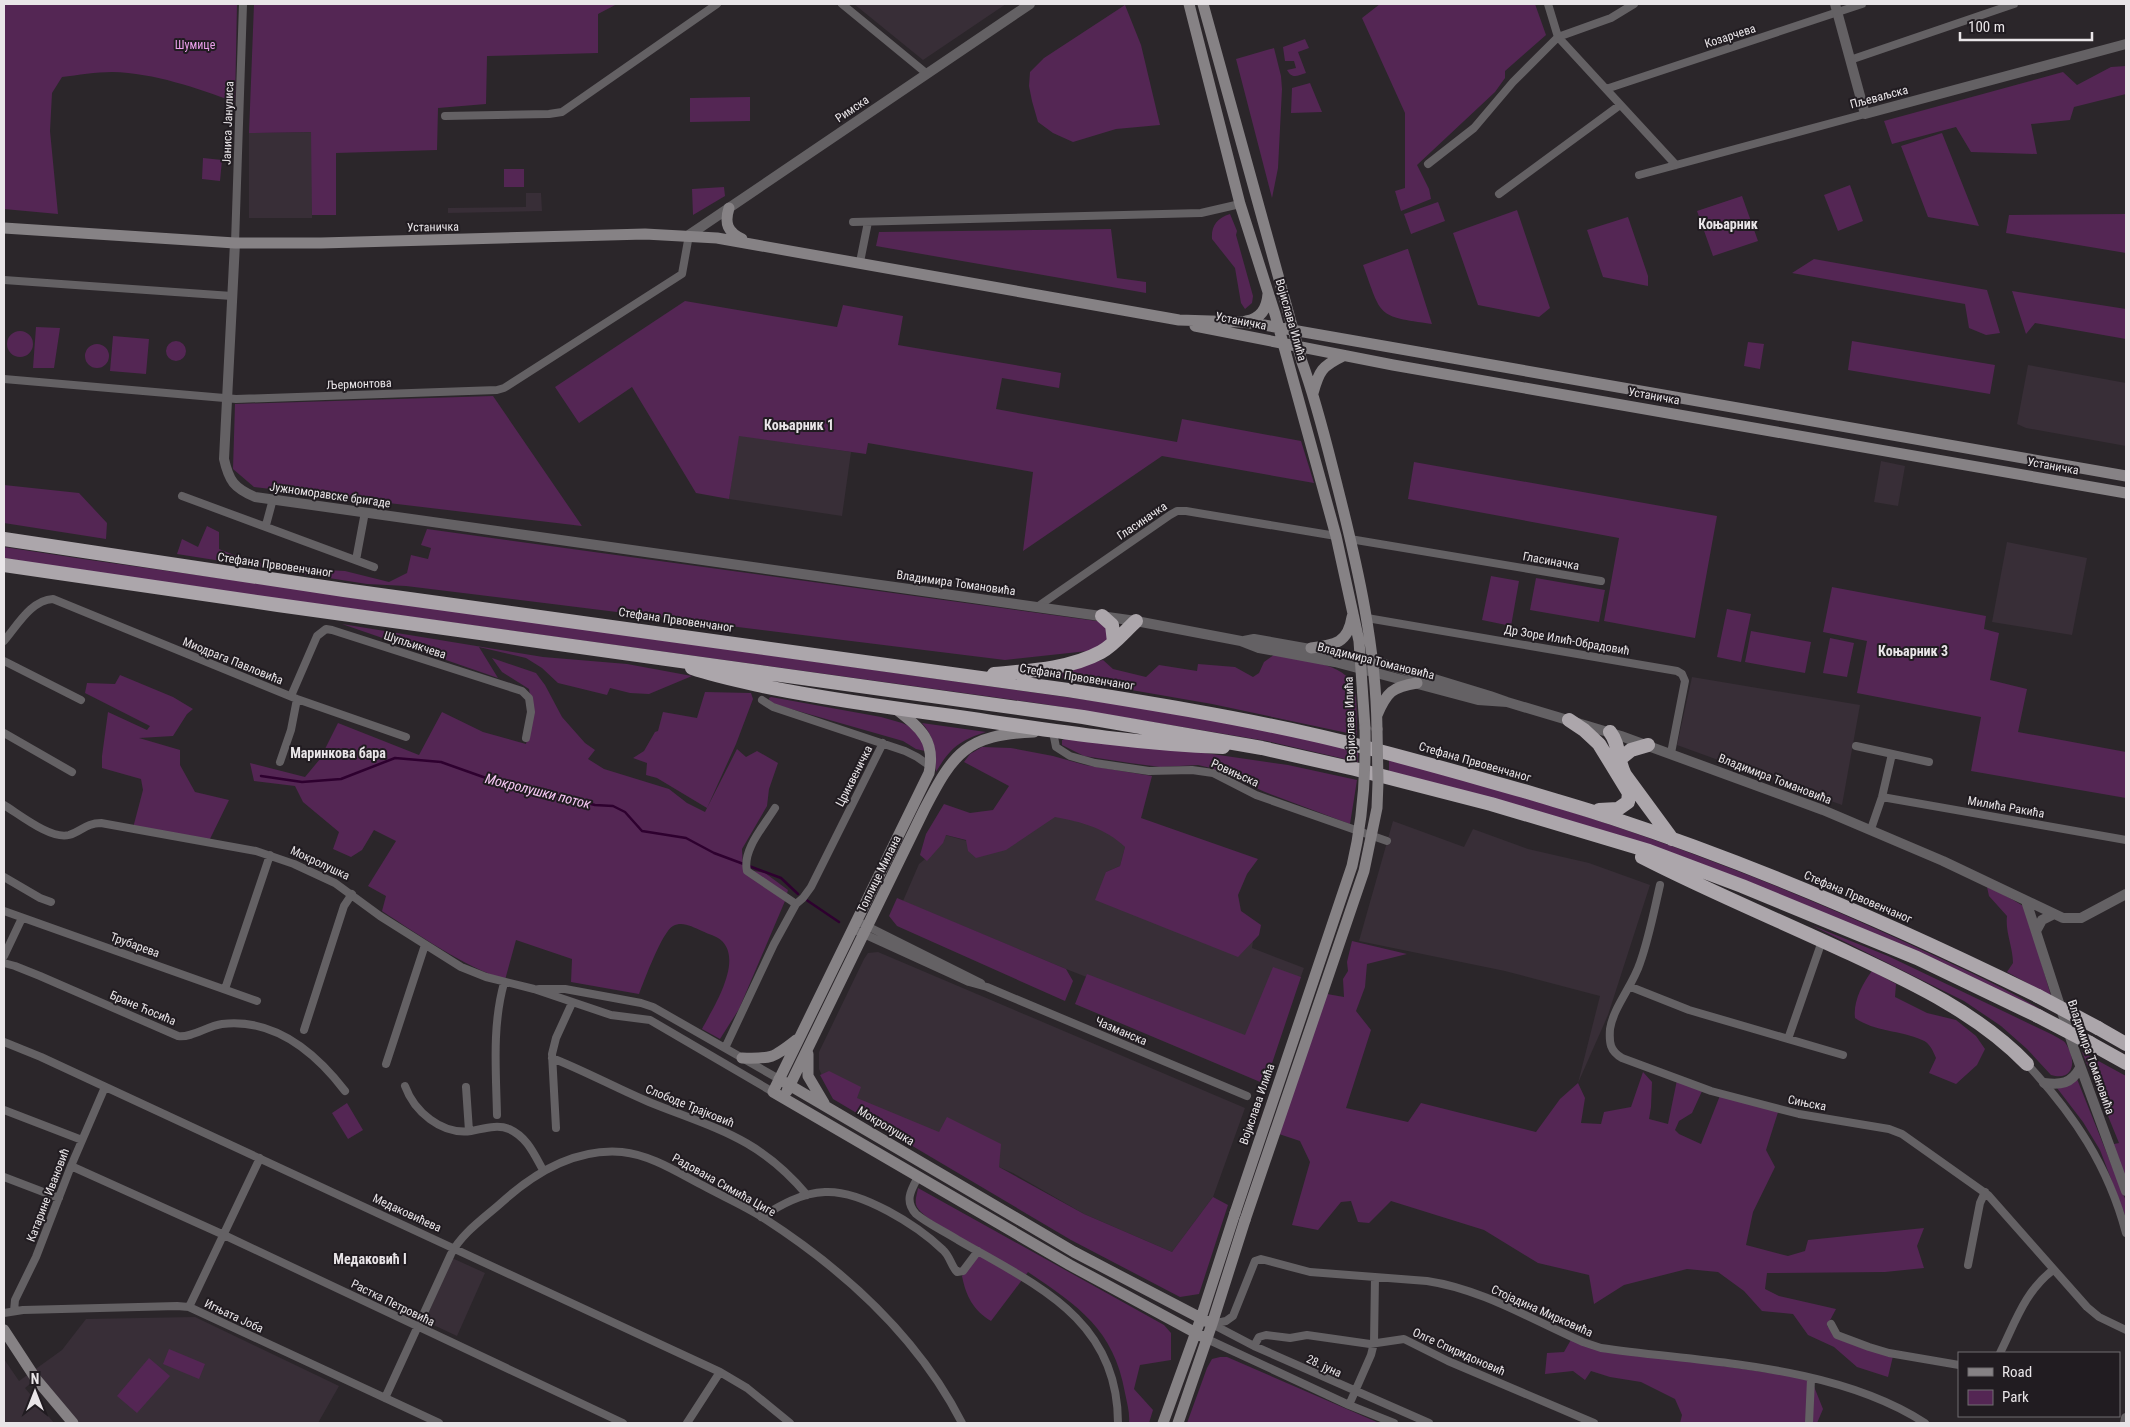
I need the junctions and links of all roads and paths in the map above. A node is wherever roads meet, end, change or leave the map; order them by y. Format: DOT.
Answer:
graph roads {
  1 [pos="243,4"];
  2 [pos="718,4"];
  3 [pos="842,4"];
  4 [pos="1030,4"];
  5 [pos="1189,4"];
  6 [pos="1203,4"];
  7 [pos="1548,4"];
  8 [pos="1634,4"];
  9 [pos="1862,4"];
  10 [pos="2014,4"];
  11 [pos="1836,8"];
  12 [pos="1558,37"];
  13 [pos="2126,44"];
  14 [pos="1850,60"];
  15 [pos="926,73"];
  16 [pos="1606,90"];
  17 [pos="1620,106"];
  18 [pos="1865,114"];
  19 [pos="445,116"];
  20 [pos="1428,164"];
  21 [pos="1676,165"];
  22 [pos="1639,175"];
  23 [pos="1499,194"];
  24 [pos="1240,204"];
  25 [pos="729,208"];
  26 [pos="853,222"];
  27 [pos="868,222"];
  28 [pos="4,228"];
  29 [pos="688,235"];
  30 [pos="748,243"];
  31 [pos="235,244"];
  32 [pos="860,262"];
  33 [pos="4,280"];
  34 [pos="1268,289"];
  35 [pos="232,296"];
  36 [pos="1179,320"];
  37 [pos="1242,322"];
  38 [pos="1279,328"];
  39 [pos="1294,332"];
  40 [pos="1283,344"];
  41 [pos="1298,347"];
  42 [pos="1343,356"];
  43 [pos="4,379"];
  44 [pos="1313,393"];
  45 [pos="227,398"];
  46 [pos="2126,476"];
  47 [pos="2126,493"];
  48 [pos="182,496"];
  49 [pos="273,499"];
  50 [pos="365,512"];
  51 [pos="266,525"];
  52 [pos="1336,536"];
  53 [pos="4,539"];
  54 [pos="1350,539"];
  55 [pos="667,554"];
  56 [pos="356,560"];
  57 [pos="4,566"];
  58 [pos="374,567"];
  59 [pos="1601,581"];
  60 [pos="1036,607"];
  61 [pos="1353,610"];
  62 [pos="1102,616"];
  63 [pos="1367,618"];
  64 [pos="1136,621"];
  65 [pos="4,641"];
  66 [pos="1240,641"];
  67 [pos="1114,642"];
  68 [pos="1311,648"];
  69 [pos="1367,658"];
  70 [pos="667,659"];
  71 [pos="4,661"];
  72 [pos="1368,671"];
  73 [pos="975,677"];
  74 [pos="1417,683"];
  75 [pos="294,698"];
  76 [pos="81,700"];
  77 [pos="762,700"];
  78 [pos="1507,702"];
  79 [pos="896,709"];
  80 [pos="1569,720"];
  81 [pos="1373,724"];
  82 [pos="1054,732"];
  83 [pos="1610,732"];
  84 [pos="4,733"];
  85 [pos="406,737"];
  86 [pos="526,738"];
  87 [pos="883,743"];
  88 [pos="1648,745"];
  89 [pos="1856,746"];
  90 [pos="1262,748"];
  91 [pos="1672,753"];
  92 [pos="1892,754"];
  93 [pos="1620,760"];
  94 [pos="280,762"];
  95 [pos="1929,762"];
  96 [pos="930,766"];
  97 [pos="72,772"];
  98 [pos="1882,797"];
  99 [pos="4,805"];
  100 [pos="775,808"];
  101 [pos="919,808"];
  102 [pos="1589,811"];
  103 [pos="1871,829"];
  104 [pos="1601,836"];
  105 [pos="1673,840"];
  106 [pos="2126,840"];
  107 [pos="1387,842"];
  108 [pos="270,855"];
  109 [pos="4,877"];
  110 [pos="1660,886"];
  111 [pos="352,894"];
  112 [pos="2126,894"];
  113 [pos="51,902"];
  114 [pos="2026,902"];
  115 [pos="796,904"];
  116 [pos="4,912"];
  117 [pos="2054,914"];
  118 [pos="22,918"];
  119 [pos="855,925"];
  120 [pos="2036,930"];
  121 [pos="866,931"];
  122 [pos="1822,941"];
  123 [pos="425,945"];
  124 [pos="4,956"];
  125 [pos="4,963"];
  126 [pos="504,983"];
  127 [pos="1630,987"];
  128 [pos="534,989"];
  129 [pos="225,990"];
  130 [pos="257,1001"];
  131 [pos="572,1003"];
  132 [pos="304,1030"];
  133 [pos="800,1037"];
  134 [pos="1788,1039"];
  135 [pos="4,1042"];
  136 [pos="2126,1044"];
  137 [pos="725,1048"];
  138 [pos="808,1049"];
  139 [pos="1843,1055"];
  140 [pos="552,1058"];
  141 [pos="742,1058"];
  142 [pos="2126,1063"];
  143 [pos="386,1064"];
  144 [pos="2027,1064"];
  145 [pos="2080,1068"];
  146 [pos="779,1079"];
  147 [pos="2044,1083"];
  148 [pos="790,1085"];
  149 [pos="405,1086"];
  150 [pos="105,1087"];
  151 [pos="466,1087"];
  152 [pos="345,1090"];
  153 [pos="778,1094"];
  154 [pos="1247,1096"];
  155 [pos="824,1105"];
  156 [pos="4,1110"];
  157 [pos="497,1115"];
  158 [pos="556,1128"];
  159 [pos="469,1131"];
  160 [pos="82,1140"];
  161 [pos="260,1158"];
  162 [pos="71,1166"];
  163 [pos="543,1170"];
  164 [pos="4,1177"];
  165 [pos="918,1177"];
  166 [pos="2126,1191"];
  167 [pos="1985,1192"];
  168 [pos="807,1195"];
  169 [pos="59,1198"];
  170 [pos="761,1217"];
  171 [pos="2126,1233"];
  172 [pos="224,1235"];
  173 [pos="454,1248"];
  174 [pos="978,1251"];
  175 [pos="1968,1265"];
  176 [pos="2053,1270"];
  177 [pos="1375,1277"];
  178 [pos="189,1308"];
  179 [pos="14,1311"];
  180 [pos="4,1314"];
  181 [pos="1201,1318"];
  182 [pos="1212,1324"];
  183 [pos="1831,1324"];
  184 [pos="419,1328"];
  185 [pos="4,1330"];
  186 [pos="2126,1330"];
  187 [pos="1195,1332"];
  188 [pos="1207,1339"];
  189 [pos="1374,1343"];
  190 [pos="1254,1346"];
  191 [pos="2000,1352"];
  192 [pos="1958,1365"];
  193 [pos="720,1372"];
  194 [pos="1812,1379"];
  195 [pos="1355,1392"];
  196 [pos="385,1398"];
  197 [pos="1349,1405"];
  198 [pos="2126,1418"];
  199 [pos="74,1423"];
  200 [pos="439,1423"];
  201 [pos="623,1423"];
  202 [pos="687,1423"];
  203 [pos="790,1423"];
  204 [pos="962,1423"];
  205 [pos="1118,1423"];
  206 [pos="1162,1423"];
  207 [pos="1178,1423"];
  208 [pos="1394,1423"];
  209 [pos="1429,1423"];
  210 [pos="1594,1423"];
  211 [pos="1809,1423"];
  212 [pos="1925,1423"];
  213 [pos="2125,1423"];
  1 -- 31 [label="street, Јаниса Јанулиса"];
  2 -- 19 [label="street"];
  3 -- 15 [label="street"];
  4 -- 15 [label="street, Римска"];
  5 -- 24 [label="main road, Војислава Илића"];
  6 -- 39 [label="main road, Војислава Илића"];
  7 -- 12 [label="street"];
  8 -- 12 [label="street"];
  9 -- 11 [label="street, Козарчева"];
  10 -- 14 [label="street"];
  11 -- 14 [label="street"];
  11 -- 16 [label="street, Козарчева"];
  12 -- 16 [label="street"];
  12 -- 20 [label="street"];
  13 -- 18 [label="street, Пљеваљска"];
  14 -- 18 [label="street"];
  15 -- 25 [label="street, Римска"];
  16 -- 17 [label="street"];
  17 -- 21 [label="street"];
  17 -- 23 [label="street"];
  18 -- 21 [label="street, Пљеваљска"];
  21 -- 22 [label="street, Пљеваљска"];
  24 -- 27 [label="street"];
  24 -- 34 [label="main road, Војислава Илића"];
  25 -- 29 [label="street, Римска"];
  25 -- 30 [label="main road"];
  26 -- 27 [label="street"];
  27 -- 32 [label="street"];
  28 -- 31 [label="main road, Устаничка"];
  29 -- 30 [label="main road, Устаничка"];
  29 -- 31 [label="main road, Устаничка"];
  29 -- 45 [label="street, Љермонтова"];
  30 -- 32 [label="main road, Устаничка"];
  31 -- 35 [label="street, Јужноморавске бригаде"];
  32 -- 36 [label="main road, Устаничка"];
  33 -- 35 [label="street"];
  34 -- 37 [label="main road"];
  34 -- 38 [label="main road, Војислава Илића"];
  35 -- 45 [label="street, Јужноморавске бригаде"];
  36 -- 37 [label="main road, Устаничка"];
  36 -- 40 [label="main road, Устаничка"];
  37 -- 38 [label="main road, Устаничка"];
  38 -- 39 [label="main road, Устаничка"];
  38 -- 40 [label="main road, Војислава Илића"];
  39 -- 41 [label="main road, Војислава Илића"];
  39 -- 46 [label="main road, Устаничка"];
  40 -- 41 [label="main road, Устаничка"];
  40 -- 52 [label="main road, Војислава Илића"];
  41 -- 42 [label="main road, Устаничка"];
  41 -- 44 [label="main road, Војислава Илића"];
  42 -- 44 [label="main road"];
  42 -- 47 [label="main road, Устаничка"];
  43 -- 45 [label="street, Љермонтова"];
  44 -- 54 [label="main road, Војислава Илића"];
  45 -- 49 [label="street, Јужноморавске бригаде"];
  48 -- 51 [label="street"];
  49 -- 50 [label="street, Јужноморавске бригаде"];
  49 -- 51 [label="street"];
  50 -- 55 [label="street, Јужноморавске бригаде"];
  50 -- 56 [label="street"];
  51 -- 56 [label="street"];
  52 -- 60 [label="street, Гласиначка"];
  52 -- 61 [label="main road, Војислава Илића"];
  53 -- 73 [label="highway, Стефана Првовенчаног"];
  54 -- 59 [label="street, Гласиначка"];
  54 -- 63 [label="main road, Војислава Илића"];
  55 -- 60 [label="street, Владимира Томановића"];
  56 -- 58 [label="street"];
  57 -- 70 [label="highway"];
  60 -- 62 [label="street, Владимира Томановића"];
  61 -- 68 [label="main road"];
  61 -- 69 [label="main road, Војислава Илића"];
  62 -- 64 [label="street, Владимира Томановића"];
  62 -- 67 [label="highway"];
  63 -- 69 [label="main road, Војислава Илића"];
  63 -- 91 [label="street, Др Зоре Илић-Обрадовић"];
  64 -- 66 [label="street, Владимира Томановића"];
  64 -- 67 [label="highway"];
  65 -- 75 [label="street, Миодрага Павловића"];
  66 -- 68 [label="street, Владимира Томановића"];
  66 -- 72 [label="street, Владимира Томановића"];
  67 -- 73 [label="highway"];
  68 -- 69 [label="street, Владимира Томановића"];
  69 -- 72 [label="main road, Војислава Илића"];
  69 -- 78 [label="street, Владимира Томановића"];
  70 -- 79 [label="highway"];
  70 -- 90 [label="highway"];
  71 -- 76 [label="street"];
  72 -- 74 [label="street, Владимира Томановића"];
  72 -- 81 [label="main road, Војислава Илића"];
  73 -- 102 [label="highway, Стефана Првовенчаног"];
  74 -- 78 [label="street, Владимира Томановића"];
  74 -- 81 [label="main road"];
  75 -- 85 [label="street, Миодрага Павловића"];
  75 -- 86 [label="street, Шупљикчева"];
  75 -- 94 [label="street, Шупљикчева"];
  77 -- 87 [label="street, Цриквеничка"];
  78 -- 80 [label="street, Владимира Томановића"];
  79 -- 82 [label="highway"];
  79 -- 96 [label="main road, Топлице Милана"];
  80 -- 83 [label="street, Владимира Томановића"];
  80 -- 102 [label="highway"];
  81 -- 181 [label="main road, Војислава Илића, bridge"];
  81 -- 182 [label="main road, Војислава Илића, bridge"];
  82 -- 90 [label="highway"];
  82 -- 101 [label="main road, Топлице Милана"];
  82 -- 107 [label="street, Ровињска"];
  83 -- 88 [label="street, Владимира Томановића"];
  83 -- 93 [label="highway"];
  84 -- 97 [label="street"];
  87 -- 96 [label="street"];
  87 -- 115 [label="street, Цриквеничка"];
  88 -- 91 [label="street, Владимира Томановића"];
  88 -- 93 [label="highway"];
  89 -- 92 [label="street"];
  90 -- 104 [label="highway"];
  91 -- 103 [label="street, Владимира Томановића"];
  92 -- 95 [label="street"];
  92 -- 98 [label="street"];
  93 -- 105 [label="highway"];
  96 -- 101 [label="main road, Топлице Милана"];
  98 -- 103 [label="street"];
  98 -- 106 [label="street, Милића Ракића"];
  99 -- 108 [label="street, Мокролушка"];
  100 -- 115 [label="street"];
  101 -- 119 [label="main road, Топлице Милана"];
  101 -- 121 [label="main road, Топлице Милана"];
  102 -- 105 [label="highway, Стефана Првовенчаног"];
  103 -- 114 [label="street, Владимира Томановића"];
  104 -- 122 [label="highway"];
  104 -- 142 [label="highway, bridge"];
  105 -- 136 [label="highway, Стефана Првовенчаног, bridge"];
  108 -- 111 [label="street, Мокролушка"];
  108 -- 129 [label="street"];
  109 -- 113 [label="street"];
  110 -- 127 [label="street"];
  111 -- 123 [label="street, Мокролушка"];
  111 -- 132 [label="street"];
  112 -- 117 [label="street, Владимира Томановића"];
  114 -- 117 [label="street, Владимира Томановића"];
  114 -- 120 [label="street, Владимира Томановића"];
  115 -- 137 [label="street, Цриквеничка"];
  116 -- 118 [label="street, Трубарева"];
  117 -- 120 [label="street"];
  118 -- 124 [label="street"];
  118 -- 129 [label="street, Трубарева"];
  119 -- 121 [label="street, Чазманска"];
  119 -- 133 [label="main road, Топлице Милана"];
  120 -- 145 [label="street, Владимира Томановића"];
  121 -- 138 [label="main road, Топлице Милана"];
  121 -- 154 [label="street, Чазманска"];
  122 -- 134 [label="street"];
  122 -- 144 [label="highway"];
  123 -- 126 [label="street, Мокролушка"];
  123 -- 143 [label="street"];
  125 -- 152 [label="street, Бране Ћосића"];
  126 -- 128 [label="street, Мокролушка"];
  126 -- 157 [label="street"];
  127 -- 134 [label="street"];
  127 -- 167 [label="street, Сињска"];
  128 -- 131 [label="street, Мокролушка"];
  128 -- 137 [label="street, Мокролушка"];
  129 -- 130 [label="street, Трубарева"];
  131 -- 140 [label="street"];
  131 -- 153 [label="street, Мокролушка"];
  133 -- 141 [label="main road"];
  133 -- 146 [label="main road, Топлице Милана"];
  134 -- 139 [label="street"];
  135 -- 150 [label="street, Медаковићева"];
  137 -- 141 [label="street, Мокролушка"];
  138 -- 148 [label="main road, Топлице Милана"];
  138 -- 155 [label="main road"];
  140 -- 158 [label="street"];
  140 -- 168 [label="street, Слободе Трајковић"];
  141 -- 146 [label="street, Мокролушка"];
  144 -- 147 [label="street"];
  145 -- 147 [label="street"];
  145 -- 166 [label="street, Владимира Томановића"];
  146 -- 148 [label="main road, Мокролушка"];
  146 -- 153 [label="main road, Топлице Милана"];
  147 -- 171 [label="street"];
  148 -- 153 [label="main road, Топлице Милана"];
  148 -- 155 [label="main road, Мокролушка"];
  149 -- 159 [label="street"];
  150 -- 160 [label="street, Катарине Ивановић"];
  150 -- 161 [label="street, Медаковићева"];
  151 -- 159 [label="street"];
  153 -- 165 [label="main road, Мокролушка"];
  155 -- 181 [label="main road, Мокролушка"];
  156 -- 160 [label="street"];
  159 -- 163 [label="street"];
  160 -- 162 [label="street, Катарине Ивановић"];
  161 -- 172 [label="street"];
  161 -- 173 [label="street, Медаковићева"];
  162 -- 169 [label="street, Катарине Ивановић"];
  162 -- 172 [label="street, Растка Петровића"];
  163 -- 170 [label="street, Радована Симића Циге"];
  163 -- 173 [label="street, Радована Симића Циге"];
  164 -- 169 [label="street"];
  165 -- 174 [label="street"];
  165 -- 187 [label="main road, Мокролушка"];
  167 -- 175 [label="street"];
  167 -- 176 [label="street, Сињска"];
  168 -- 170 [label="street"];
  168 -- 174 [label="street"];
  169 -- 179 [label="street, Катарине Ивановић"];
  170 -- 204 [label="street, Радована Симића Циге"];
  172 -- 178 [label="street"];
  172 -- 184 [label="street, Растка Петровића"];
  173 -- 184 [label="street, Радована Симића Циге"];
  173 -- 193 [label="street, Медаковићева"];
  174 -- 205 [label="street"];
  176 -- 186 [label="street, Сињска"];
  176 -- 191 [label="street"];
  177 -- 182 [label="street, Стојадина Мирковића"];
  177 -- 189 [label="street"];
  177 -- 194 [label="street, Стојадина Мирковића"];
  178 -- 179 [label="street, Игњата Јоба"];
  178 -- 196 [label="street, Игњата Јоба"];
  179 -- 180 [label="street, Игњата Јоба"];
  181 -- 182 [label="main road, Мокролушка"];
  181 -- 187 [label="main road, Војислава Илића"];
  182 -- 188 [label="main road, Војислава Илића"];
  182 -- 190 [label="street, 28. јуна"];
  183 -- 192 [label="street"];
  184 -- 196 [label="street, Радована Симића Циге"];
  184 -- 201 [label="street, Растка Петровића"];
  185 -- 199 [label="main road"];
  187 -- 188 [label="main road, Мокролушка"];
  187 -- 206 [label="main road, Војислава Илића"];
  188 -- 197 [label="street, 28. јуна"];
  188 -- 207 [label="main road, Војислава Илића"];
  189 -- 190 [label="street, Олге Спиридоновић"];
  189 -- 195 [label="street"];
  189 -- 210 [label="street, Олге Спиридоновић"];
  190 -- 195 [label="street, 28. јуна"];
  193 -- 202 [label="street"];
  193 -- 203 [label="street, Медаковићева"];
  194 -- 211 [label="street"];
  194 -- 212 [label="street, Стојадина Мирковића"];
  195 -- 197 [label="street"];
  195 -- 209 [label="street, 28. јуна"];
  196 -- 200 [label="street, Игњата Јоба"];
  197 -- 208 [label="street, 28. јуна"];
  198 -- 213 [label="street"];
}
